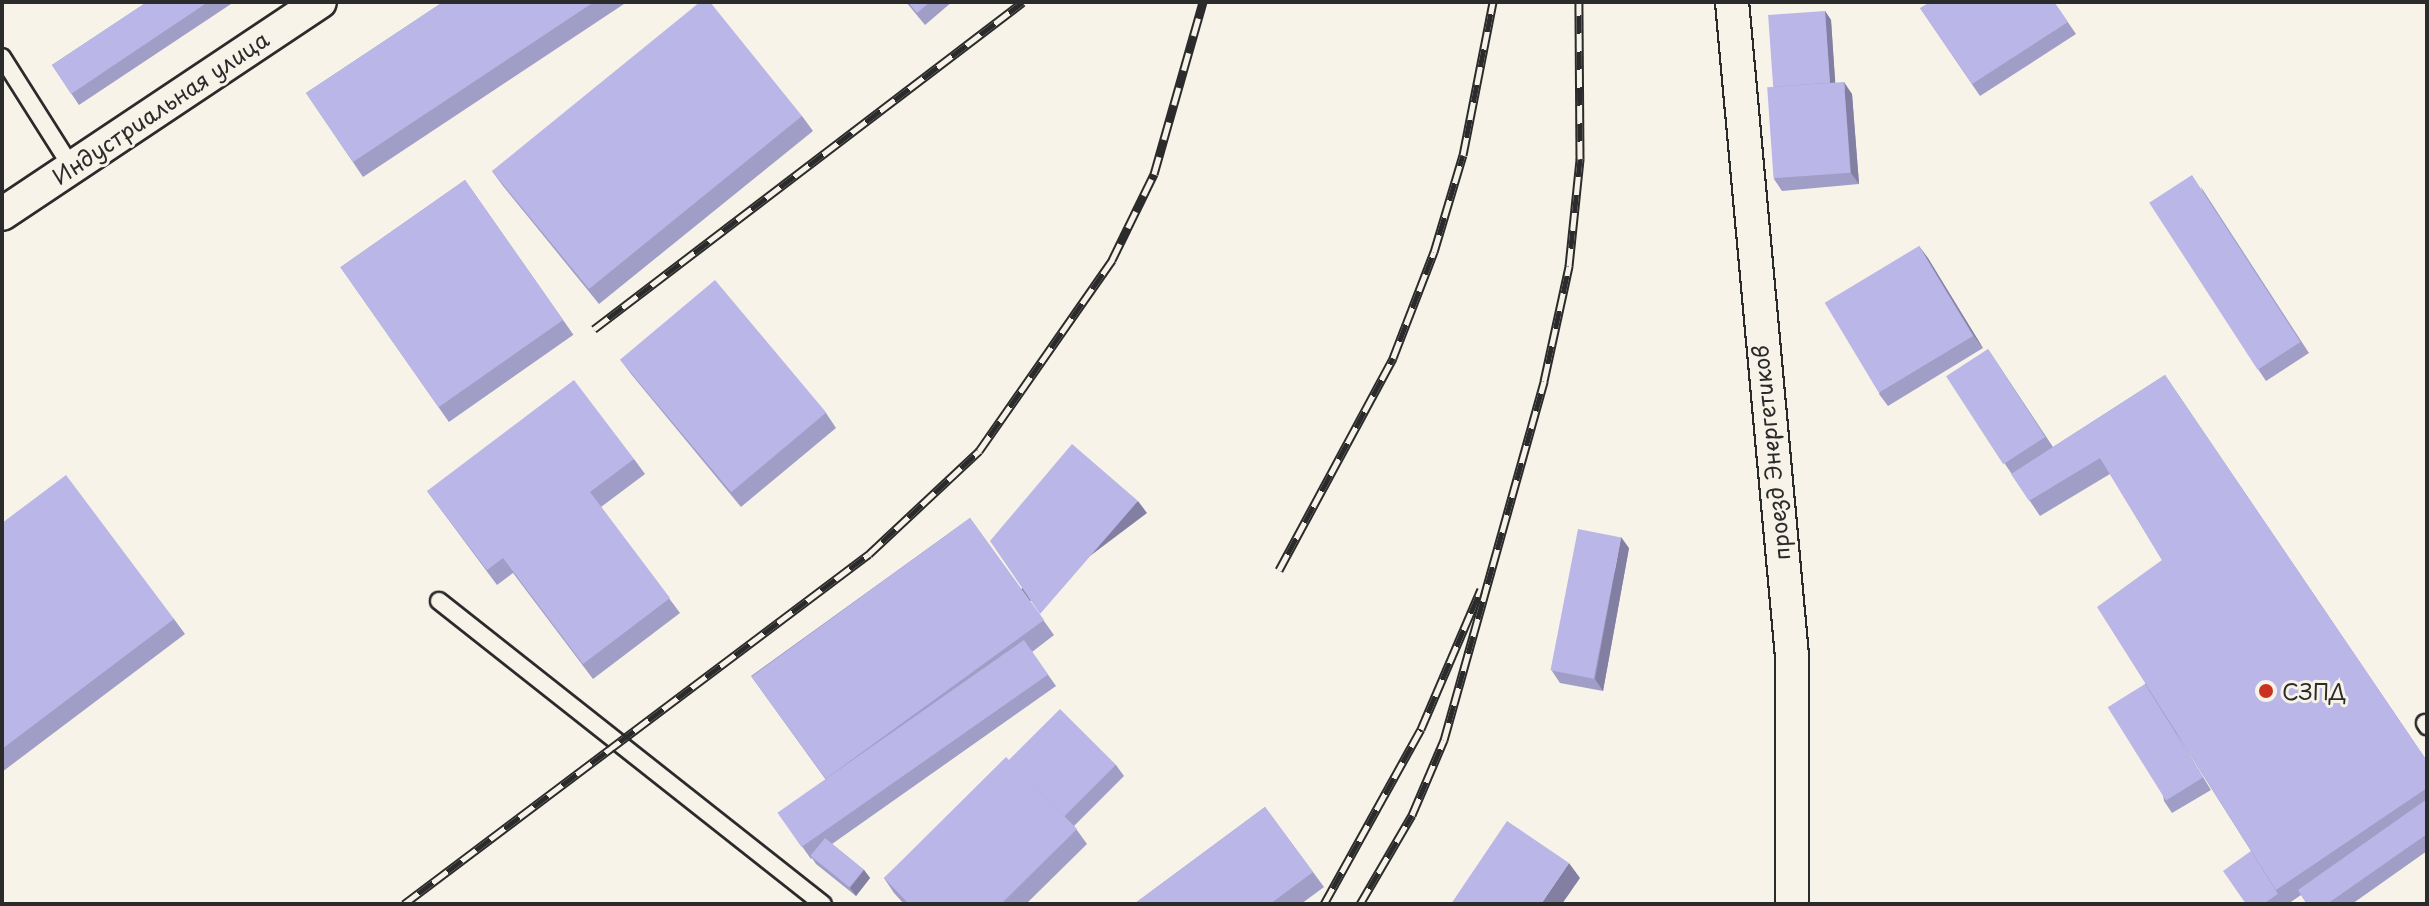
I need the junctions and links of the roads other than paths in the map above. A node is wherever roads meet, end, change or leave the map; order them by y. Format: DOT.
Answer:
graph roads {
  1 [pos="320,2"];
  2 [pos="1732,2"];
  3 [pos="2,57"];
  4 [pos="71,166"];
  5 [pos="2,214"];
  6 [pos="439,601"];
  7 [pos="823,904"];
  8 [pos="1792,904"];
  1 -- 4 [label="street, Индустриальная улица"];
  2 -- 8 [label="street, проезд Энергетиков"];
  3 -- 4 [label="lane"];
  4 -- 5 [label="street, Индустриальная улица"];
  6 -- 7 [label="lane"];
}
